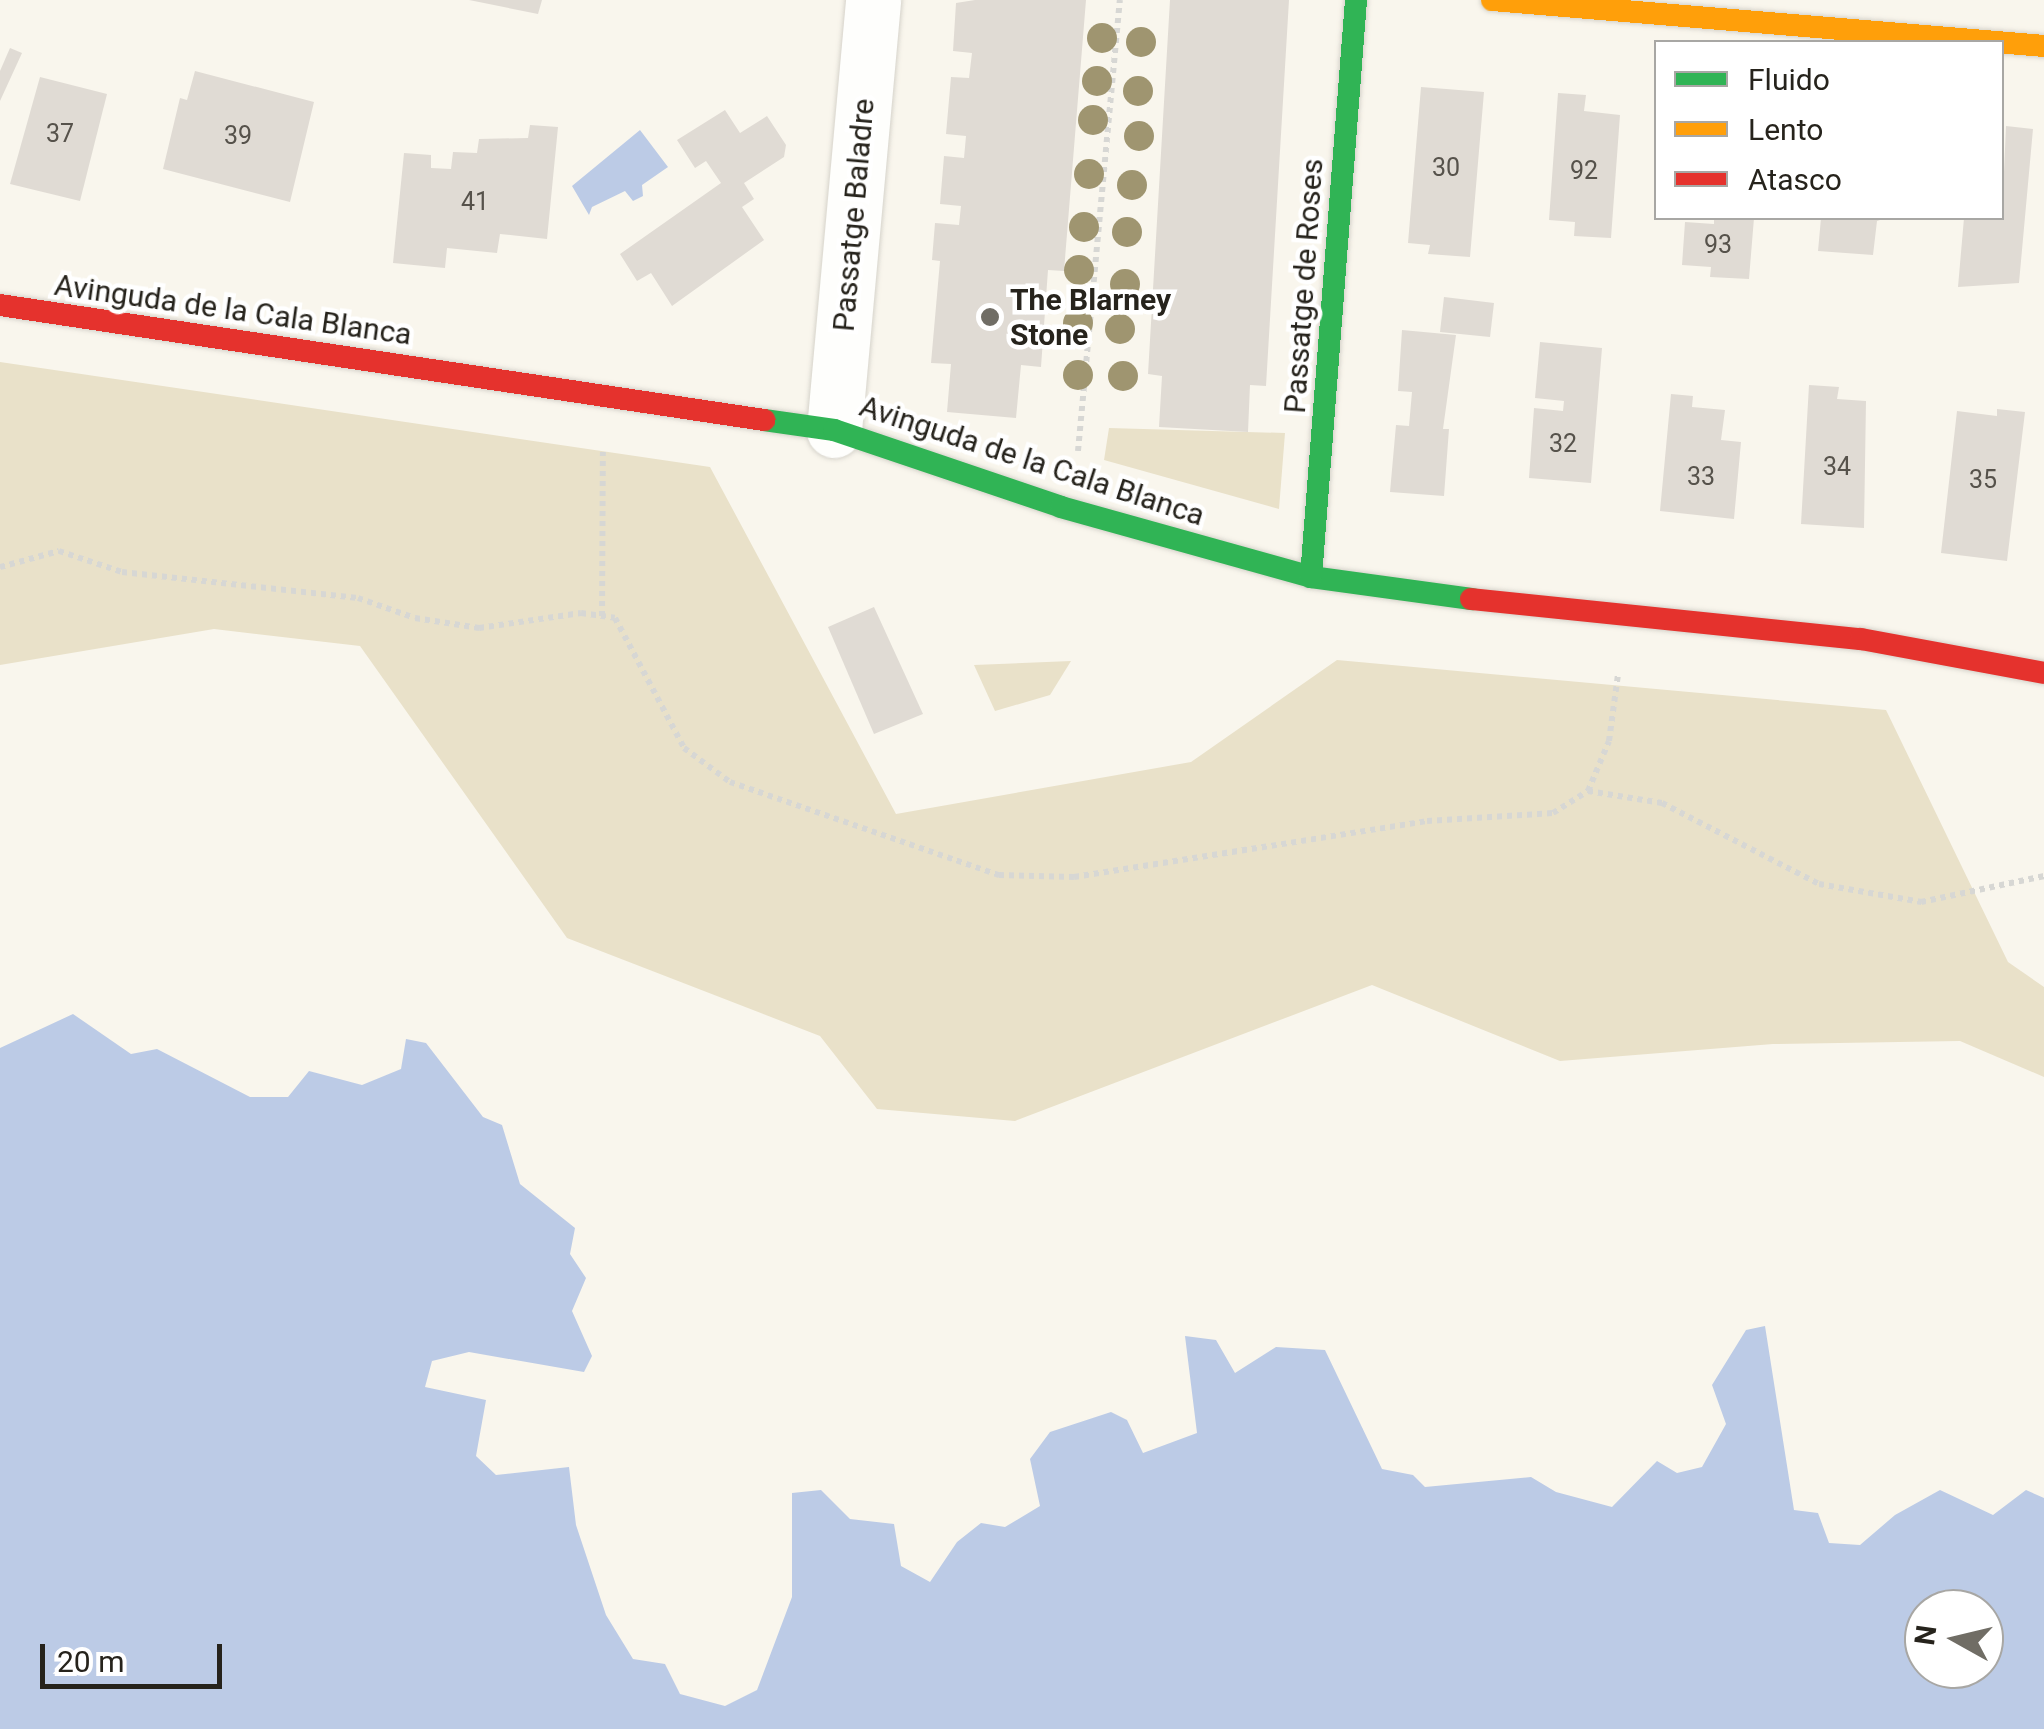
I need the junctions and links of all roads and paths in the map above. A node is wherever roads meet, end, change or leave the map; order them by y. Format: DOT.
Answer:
graph roads {
  1 [pos="873,0"];
  2 [pos="1120,0"];
  3 [pos="1356,0"];
  4 [pos="1492,0"];
  5 [pos="1972,40"];
  6 [pos="2004,43"];
  7 [pos="2044,46"];
  8 [pos="0,304"];
  9 [pos="834,430"];
  10 [pos="604,432"];
  11 [pos="1076,462"];
  12 [pos="0,567"];
  13 [pos="1311,577"];
  14 [pos="602,616"];
  15 [pos="2044,673"];
  16 [pos="1618,674"];
  17 [pos="1588,791"];
  18 [pos="2044,876"];
  1 -- 9 [label="street, Passatge Baladre"];
  2 -- 11 [label="path"];
  3 -- 13 [label="street, Passatge de Roses"];
  4 -- 5 [label="street"];
  6 -- 7 [label="street"];
  8 -- 9 [label="street, Avinguda de la Cala Blanca"];
  9 -- 13 [label="street, Avinguda de la Cala Blanca"];
  10 -- 14 [label="path"];
  12 -- 14 [label="path"];
  13 -- 15 [label="street, Avinguda de la Cala Blanca"];
  14 -- 17 [label="path"];
  16 -- 17 [label="path"];
  17 -- 18 [label="path"];
}
